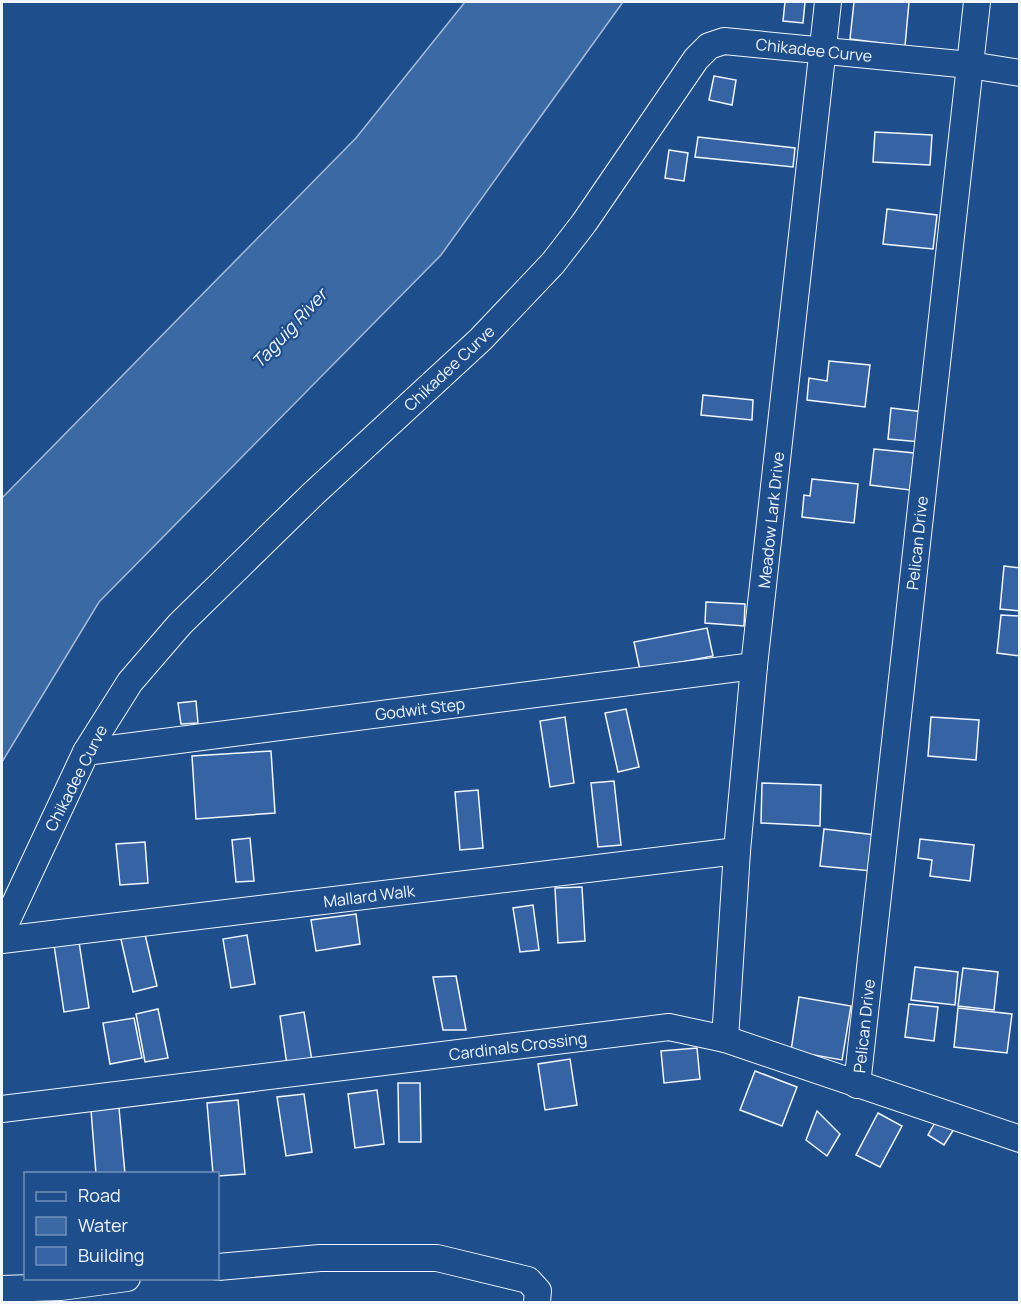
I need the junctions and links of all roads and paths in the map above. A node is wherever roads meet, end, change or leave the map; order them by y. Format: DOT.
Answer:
graph roads {
  1 [pos="828,2"];
  2 [pos="977,2"];
  3 [pos="823,51"];
  4 [pos="970,65"];
  5 [pos="1020,73"];
  6 [pos="754,666"];
  7 [pos="86,752"];
  8 [pos="737,851"];
  9 [pos="2,931"];
  10 [pos="2,940"];
  11 [pos="725,1039"];
  12 [pos="857,1085"];
  13 [pos="2,1109"];
  14 [pos="1020,1139"];
  15 [pos="219,1267"];
  16 [pos="112,1280"];
  17 [pos="2,1289"];
  18 [pos="537,1302"];
  1 -- 3 [label="street, Meadow Lark Drive"];
  2 -- 4 [label="street, Pelican Drive"];
  3 -- 4 [label="street, Chikadee Curve"];
  3 -- 6 [label="street, Meadow Lark Drive"];
  3 -- 7 [label="street, Chikadee Curve"];
  4 -- 5 [label="street, Chikadee Curve"];
  4 -- 12 [label="street, Pelican Drive"];
  6 -- 7 [label="street, Godwit Step"];
  6 -- 8 [label="street, Meadow Lark Drive"];
  7 -- 9 [label="street, Chikadee Curve"];
  8 -- 10 [label="street, Mallard Walk"];
  8 -- 11 [label="street, Meadow Lark Drive"];
  11 -- 12 [label="street, Cardinals Crossing"];
  11 -- 13 [label="street, Cardinals Crossing"];
  12 -- 14 [label="street, Cardinals Crossing"];
  15 -- 18 [label="street"];
  16 -- 17 [label="street"];
}
